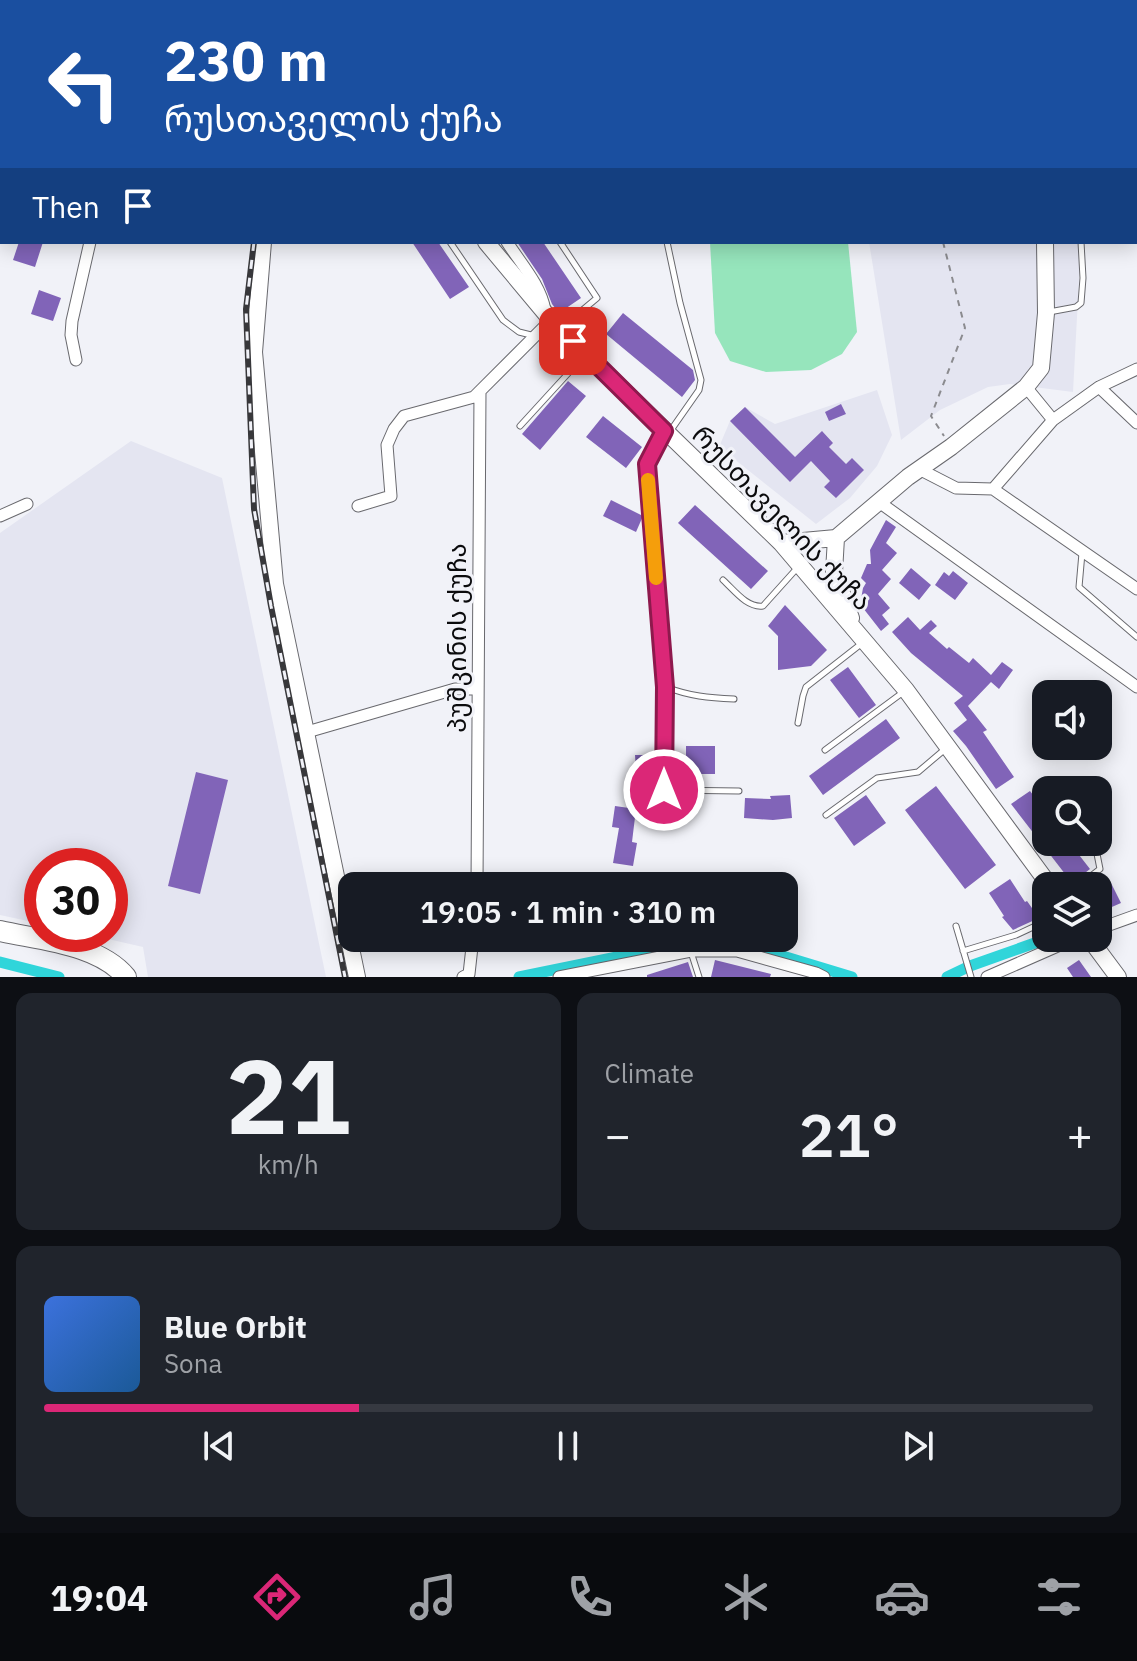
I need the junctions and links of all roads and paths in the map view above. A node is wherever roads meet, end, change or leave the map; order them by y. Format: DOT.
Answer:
graph roads {
  1 [pos="90,244"];
  2 [pos="263,244"];
  3 [pos="451,244"];
  4 [pos="488,244"];
  5 [pos="508,244"];
  6 [pos="561,244"];
  7 [pos="667,244"];
  8 [pos="944,244"];
  9 [pos="1045,244"];
  10 [pos="1081,244"];
  11 [pos="1046,313"];
  12 [pos="552,321"];
  13 [pos="535,336"];
  14 [pos="586,354"];
  15 [pos="76,360"];
  16 [pos="1137,369"];
  17 [pos="1026,387"];
  18 [pos="1099,387"];
  19 [pos="480,391"];
  20 [pos="1053,420"];
  21 [pos="1137,423"];
  22 [pos="520,426"];
  23 [pos="666,433"];
  24 [pos="944,452"];
  25 [pos="919,469"];
  26 [pos="993,489"];
  27 [pos="879,502"];
  28 [pos="27,504"];
  29 [pos="358,506"];
  30 [pos="0,516"];
  31 [pos="836,538"];
  32 [pos="781,543"];
  33 [pos="1082,551"];
  34 [pos="800,565"];
  35 [pos="723,580"];
  36 [pos="1137,589"];
  37 [pos="860,634"];
  38 [pos="1137,637"];
  39 [pos="665,687"];
  40 [pos="1137,687"];
  41 [pos="478,689"];
  42 [pos="906,690"];
  43 [pos="734,699"];
  44 [pos="798,723"];
  45 [pos="307,732"];
  46 [pos="948,747"];
  47 [pos="825,750"];
  48 [pos="664,790"];
  49 [pos="739,791"];
  50 [pos="826,815"];
  51 [pos="663,821"];
  52 [pos="477,872"];
  53 [pos="1040,872"];
  54 [pos="338,885"];
  55 [pos="1137,915"];
  56 [pos="1112,924"];
  57 [pos="956,926"];
  58 [pos="1032,928"];
  59 [pos="0,931"];
  60 [pos="963,951"];
  61 [pos="352,952"];
  62 [pos="471,952"];
  63 [pos="687,952"];
  64 [pos="691,952"];
  65 [pos="741,952"];
  66 [pos="1044,952"];
  67 [pos="1099,952"];
  68 [pos="584,975"];
  69 [pos="970,975"];
  70 [pos="126,976"];
  71 [pos="357,977"];
  72 [pos="463,977"];
  73 [pos="559,977"];
  74 [pos="699,977"];
  75 [pos="824,977"];
  76 [pos="987,977"];
  77 [pos="1118,977"];
  1 -- 15 [label="street"];
  2 -- 45 [label="street"];
  3 -- 13 [label="lane"];
  4 -- 12 [label="street, რუსთაველის ქუჩა"];
  5 -- 12 [label="street"];
  6 -- 12 [label="lane"];
  7 -- 23 [label="lane"];
  8 -- 24 [label="path"];
  9 -- 11 [label="street"];
  10 -- 11 [label="lane"];
  11 -- 17 [label="street"];
  12 -- 13 [label="street"];
  12 -- 14 [label="street, რუსთაველის ქუჩა"];
  13 -- 19 [label="street"];
  14 -- 22 [label="lane"];
  14 -- 23 [label="street, რუსთაველის ქუჩა"];
  16 -- 18 [label="street"];
  17 -- 20 [label="street"];
  17 -- 24 [label="street"];
  18 -- 20 [label="street"];
  18 -- 21 [label="street"];
  19 -- 29 [label="street"];
  19 -- 41 [label="street, პუშკინის ქუჩა"];
  20 -- 26 [label="street"];
  23 -- 32 [label="street, რუსთაველის ქუჩა"];
  23 -- 39 [label="street"];
  24 -- 25 [label="street"];
  25 -- 26 [label="street"];
  25 -- 27 [label="street"];
  26 -- 33 [label="street"];
  27 -- 31 [label="street"];
  27 -- 40 [label="street"];
  28 -- 30 [label="street"];
  31 -- 32 [label="street"];
  31 -- 37 [label="street"];
  32 -- 34 [label="street, რუსთაველის ქუჩა"];
  33 -- 36 [label="street"];
  33 -- 38 [label="lane"];
  34 -- 35 [label="lane"];
  34 -- 37 [label="street, რუსთაველის ქუჩა"];
  37 -- 42 [label="street, რუსთაველის ქუჩა"];
  37 -- 44 [label="lane"];
  39 -- 43 [label="lane"];
  39 -- 48 [label="street"];
  41 -- 45 [label="street"];
  41 -- 52 [label="street, პუშკინის ქუჩა"];
  42 -- 46 [label="street, რუსთაველის ქუჩა"];
  42 -- 47 [label="lane"];
  45 -- 54 [label="street"];
  46 -- 50 [label="lane"];
  46 -- 53 [label="street, რუსთაველის ქუჩა"];
  48 -- 49 [label="lane"];
  48 -- 51 [label="street"];
  55 -- 56 [label="street"];
  57 -- 60 [label="lane"];
  58 -- 60 [label="lane"];
  59 -- 70 [label="highway"];
  60 -- 69 [label="lane"];
  61 -- 71 [label="street"];
  62 -- 72 [label="street"];
  63 -- 68 [label="street"];
  64 -- 74 [label="lane"];
  65 -- 75 [label="street"];
  66 -- 76 [label="street"];
  67 -- 77 [label="street"];
  68 -- 73 [label="street"];
}
